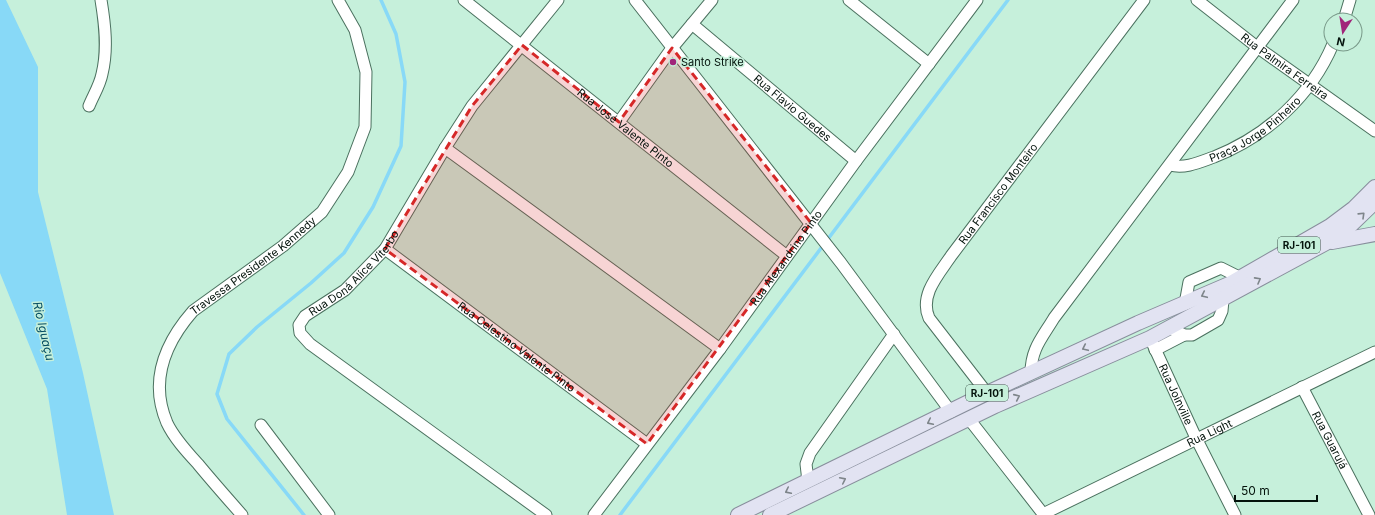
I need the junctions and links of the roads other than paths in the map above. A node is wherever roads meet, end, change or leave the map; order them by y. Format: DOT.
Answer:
graph roads {
  1 [pos="101,0"];
  2 [pos="338,0"];
  3 [pos="558,0"];
  4 [pos="635,0"];
  5 [pos="712,0"];
  6 [pos="849,0"];
  7 [pos="977,0"];
  8 [pos="1144,0"];
  9 [pos="1197,0"];
  10 [pos="1293,0"];
  11 [pos="1350,0"];
  12 [pos="471,2"];
  13 [pos="1346,12"];
  14 [pos="692,24"];
  15 [pos="522,45"];
  16 [pos="1257,47"];
  17 [pos="672,48"];
  18 [pos="1328,52"];
  19 [pos="929,64"];
  20 [pos="1310,84"];
  21 [pos="89,106"];
  22 [pos="619,122"];
  23 [pos="1375,131"];
  24 [pos="446,148"];
  25 [pos="856,161"];
  26 [pos="1170,165"];
  27 [pos="1375,186"];
  28 [pos="1375,202"];
  29 [pos="811,223"];
  30 [pos="1330,226"];
  31 [pos="1347,229"];
  32 [pos="1372,234"];
  33 [pos="1326,243"];
  34 [pos="385,249"];
  35 [pos="787,256"];
  36 [pos="1231,289"];
  37 [pos="1170,328"];
  38 [pos="894,334"];
  39 [pos="1184,335"];
  40 [pos="1153,344"];
  41 [pos="720,350"];
  42 [pos="1375,352"];
  43 [pos="1031,374"];
  44 [pos="1302,387"];
  45 [pos="987,393"];
  46 [pos="951,412"];
  47 [pos="969,419"];
  48 [pos="261,425"];
  49 [pos="1196,438"];
  50 [pos="647,444"];
  51 [pos="808,481"];
  52 [pos="1371,513"];
  53 [pos="242,515"];
  54 [pos="329,515"];
  55 [pos="546,515"];
  56 [pos="594,515"];
  57 [pos="738,515"];
  58 [pos="770,515"];
  59 [pos="1044,515"];
  60 [pos="1235,515"];
  1 -- 21 [label="street"];
  2 -- 53 [label="street, Travessa Presidente Kennedy"];
  3 -- 15 [label="street, Rua Doná Alice Viterbo"];
  4 -- 17 [label="street"];
  5 -- 14 [label="street"];
  6 -- 19 [label="street"];
  7 -- 19 [label="street, Rua Alexandrino Pinto"];
  8 -- 45 [label="street, Rua Francisco Monteiro"];
  9 -- 16 [label="street, Rua Palmira Ferreira"];
  10 -- 16 [label="street"];
  11 -- 13 [label="street"];
  12 -- 15 [label="street, Rua José Valente Pinto"];
  14 -- 17 [label="street"];
  14 -- 25 [label="street, Rua Flavio Guedes"];
  15 -- 22 [label="street, Rua José Valente Pinto"];
  15 -- 24 [label="street, Rua Doná Alice Viterbo"];
  16 -- 20 [label="street, Rua Palmira Ferreira"];
  16 -- 26 [label="street"];
  17 -- 22 [label="street"];
  17 -- 29 [label="street"];
  18 -- 20 [label="street, Praça Jorge Pinheiro"];
  19 -- 25 [label="street, Rua Alexandrino Pinto"];
  20 -- 23 [label="street, Rua Palmira Ferreira"];
  20 -- 26 [label="street, Praça Jorge Pinheiro"];
  22 -- 35 [label="street, Rua José Valente Pinto"];
  24 -- 34 [label="street, Rua Doná Alice Viterbo"];
  24 -- 41 [label="street"];
  25 -- 29 [label="street, Rua Alexandrino Pinto"];
  26 -- 43 [label="street"];
  27 -- 30 [label="main road, RJ-101"];
  31 -- 28 [label="main road, RJ-101, one-way"];
  29 -- 35 [label="street, Rua Alexandrino Pinto"];
  29 -- 38 [label="street"];
  30 -- 31 [label="main road"];
  30 -- 36 [label="main road, RJ-101"];
  31 -- 32 [label="main road"];
  31 -- 33 [label="main road, RJ-101"];
  32 -- 33 [label="main road"];
  36 -- 33 [label="main road, RJ-101, one-way"];
  34 -- 50 [label="street, Rua Celestino Valente Pinto"];
  34 -- 55 [label="street, Rua Doná Alice Viterbo"];
  35 -- 41 [label="street, Rua Alexandrino Pinto"];
  36 -- 37 [label="main road, RJ-101"];
  36 -- 39 [label="street"];
  36 -- 43 [label="main road, RJ-101, one-way"];
  37 -- 39 [label="street"];
  37 -- 40 [label="main road, RJ-101"];
  38 -- 46 [label="street"];
  38 -- 51 [label="street"];
  39 -- 40 [label="street"];
  47 -- 40 [label="main road, RJ-101, one-way"];
  40 -- 49 [label="street, Rua Joinville"];
  41 -- 50 [label="street, Rua Alexandrino Pinto"];
  42 -- 44 [label="street, Rua Light"];
  43 -- 45 [label="main road, RJ-101"];
  44 -- 49 [label="street, Rua Light"];
  44 -- 52 [label="street, Rua Guarujá"];
  45 -- 46 [label="main road, RJ-101"];
  46 -- 51 [label="main road, RJ-101, one-way"];
  58 -- 47 [label="main road, RJ-101, one-way"];
  47 -- 59 [label="street"];
  48 -- 54 [label="street"];
  49 -- 59 [label="street, Rua Light"];
  49 -- 60 [label="street, Rua Joinville"];
  50 -- 56 [label="street, Rua Alexandrino Pinto"];
  51 -- 57 [label="main road, RJ-101, one-way"];
}
